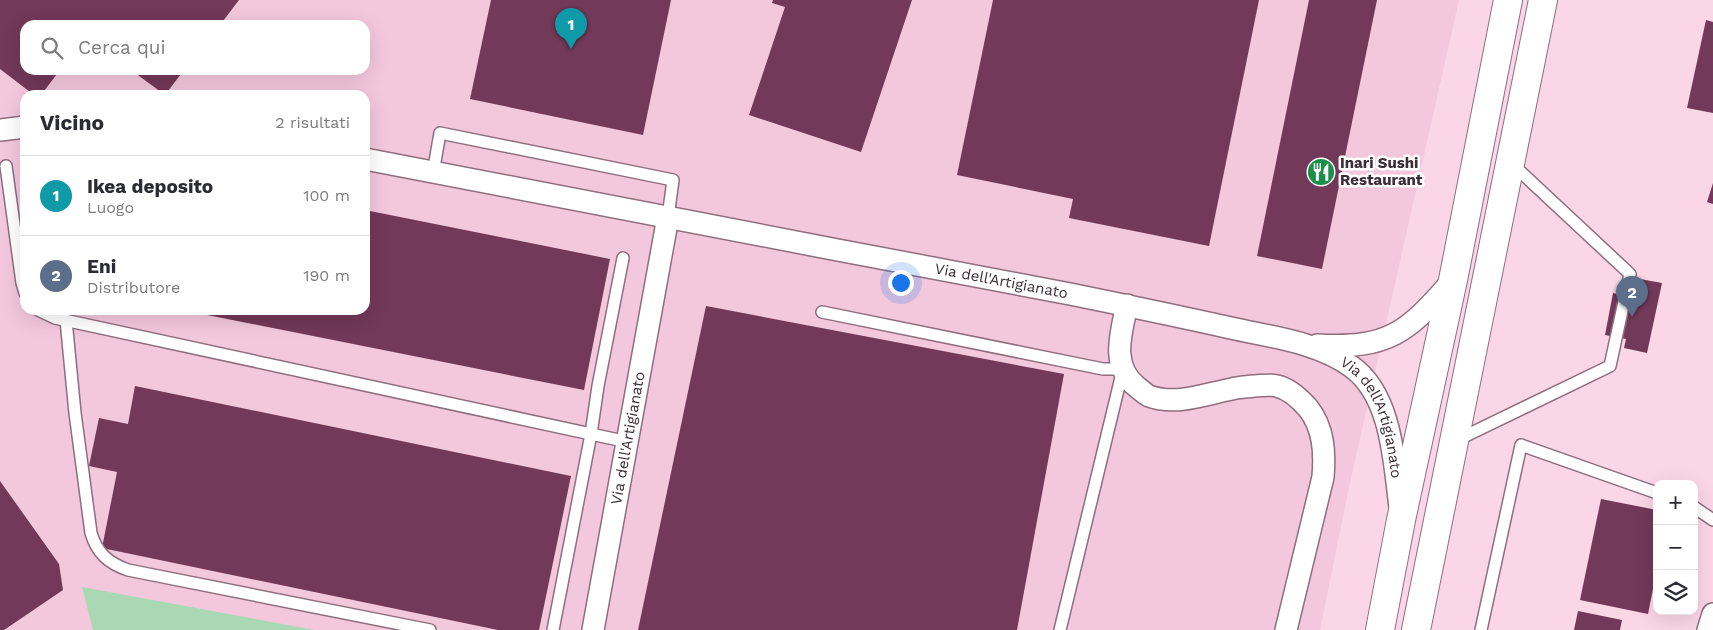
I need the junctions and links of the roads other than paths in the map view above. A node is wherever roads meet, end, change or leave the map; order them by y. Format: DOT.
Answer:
graph roads {
  1 [pos="1508,0"];
  2 [pos="1543,0"];
  3 [pos="20,128"];
  4 [pos="0,130"];
  5 [pos="370,160"];
  6 [pos="1511,162"];
  7 [pos="6,166"];
  8 [pos="433,173"];
  9 [pos="668,217"];
  10 [pos="623,258"];
  11 [pos="20,268"];
  12 [pos="1453,280"];
  13 [pos="1127,305"];
  14 [pos="822,312"];
  15 [pos="48,315"];
  16 [pos="66,320"];
  17 [pos="1302,344"];
  18 [pos="1123,369"];
  19 [pos="591,434"];
  20 [pos="628,442"];
  21 [pos="1454,442"];
  22 [pos="1653,492"];
  23 [pos="1698,510"];
  24 [pos="1401,520"];
  25 [pos="1713,520"];
  26 [pos="1713,614"];
  27 [pos="430,630"];
  28 [pos="553,630"];
  29 [pos="593,630"];
  30 [pos="1060,630"];
  31 [pos="1286,630"];
  32 [pos="1380,630"];
  33 [pos="1416,630"];
  34 [pos="1481,630"];
  35 [pos="1708,630"];
  1 -- 12 [label="main road"];
  2 -- 6 [label="main road"];
  3 -- 4 [label="street"];
  5 -- 8 [label="street, Via dell'Artigianato"];
  6 -- 21 [label="main road"];
  6 -- 21 [label="lane"];
  7 -- 11 [label="lane"];
  8 -- 9 [label="street, Via dell'Artigianato"];
  8 -- 9 [label="lane"];
  9 -- 13 [label="street, Via dell'Artigianato"];
  9 -- 20 [label="street, Via dell'Artigianato"];
  10 -- 19 [label="lane"];
  12 -- 17 [label="street, Via dell'Artigianato"];
  12 -- 24 [label="main road"];
  13 -- 17 [label="street, Via dell'Artigianato"];
  13 -- 18 [label="street"];
  14 -- 18 [label="lane"];
  15 -- 16 [label="lane"];
  16 -- 19 [label="lane"];
  16 -- 27 [label="lane"];
  17 -- 24 [label="street, Via dell'Artigianato"];
  18 -- 30 [label="lane"];
  18 -- 31 [label="street"];
  19 -- 20 [label="lane"];
  19 -- 28 [label="lane"];
  20 -- 29 [label="street, Via dell'Artigianato"];
  21 -- 33 [label="main road"];
  22 -- 34 [label="lane"];
  23 -- 25 [label="lane"];
  24 -- 32 [label="main road"];
  26 -- 35 [label="street"];
}
